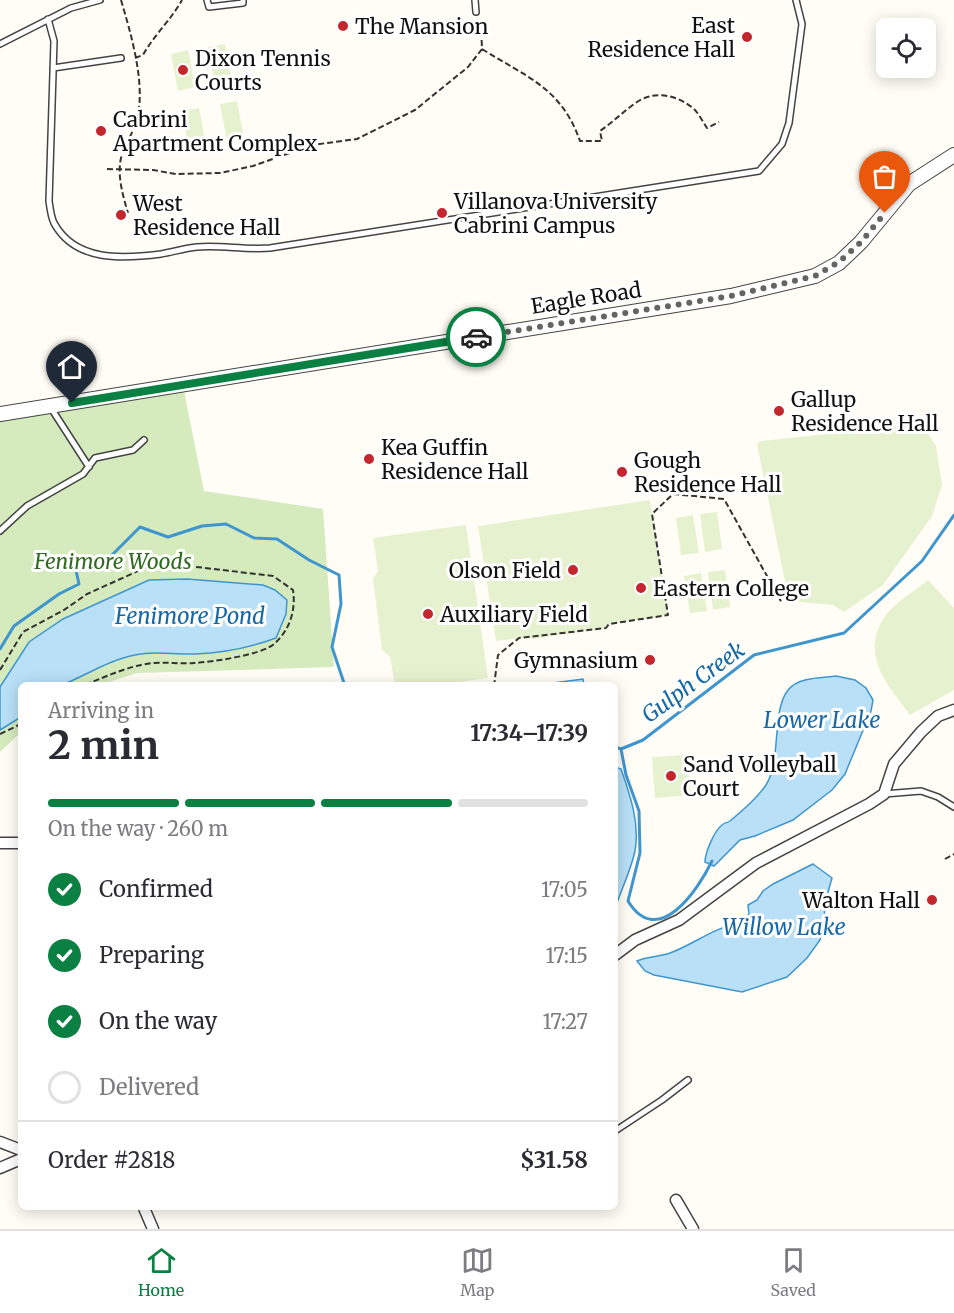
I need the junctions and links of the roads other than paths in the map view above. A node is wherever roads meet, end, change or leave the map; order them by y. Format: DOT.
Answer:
graph roads {
  1 [pos="100,0"];
  2 [pos="207,0"];
  3 [pos="243,0"];
  4 [pos="475,0"];
  5 [pos="796,0"];
  6 [pos="476,12"];
  7 [pos="48,19"];
  8 [pos="0,44"];
  9 [pos="121,58"];
  10 [pos="53,68"];
  11 [pos="954,155"];
  12 [pos="50,407"];
  13 [pos="0,414"];
  14 [pos="144,440"];
  15 [pos="89,467"];
  16 [pos="0,531"];
  17 [pos="954,710"];
  18 [pos="884,794"];
  19 [pos="954,807"];
  20 [pos="0,843"];
  21 [pos="18,843"];
  22 [pos="618,953"];
  23 [pos="688,1080"];
  24 [pos="618,1129"];
  25 [pos="0,1142"];
  26 [pos="18,1149"];
  27 [pos="18,1159"];
  28 [pos="0,1168"];
  29 [pos="676,1200"];
  30 [pos="693,1229"];
  1 -- 7 [label="lane"];
  2 -- 3 [label="lane"];
  4 -- 6 [label="lane"];
  5 -- 10 [label="lane"];
  7 -- 8 [label="lane"];
  7 -- 10 [label="lane"];
  9 -- 10 [label="lane"];
  11 -- 12 [label="street, Eagle Road"];
  12 -- 13 [label="street, Eagle Road"];
  12 -- 15 [label="lane"];
  14 -- 15 [label="lane"];
  15 -- 16 [label="lane"];
  17 -- 18 [label="street"];
  18 -- 19 [label="lane"];
  18 -- 22 [label="street"];
  20 -- 21 [label="street"];
  23 -- 24 [label="lane"];
  25 -- 26 [label="street"];
  27 -- 28 [label="street"];
  29 -- 30 [label="street"];
}
